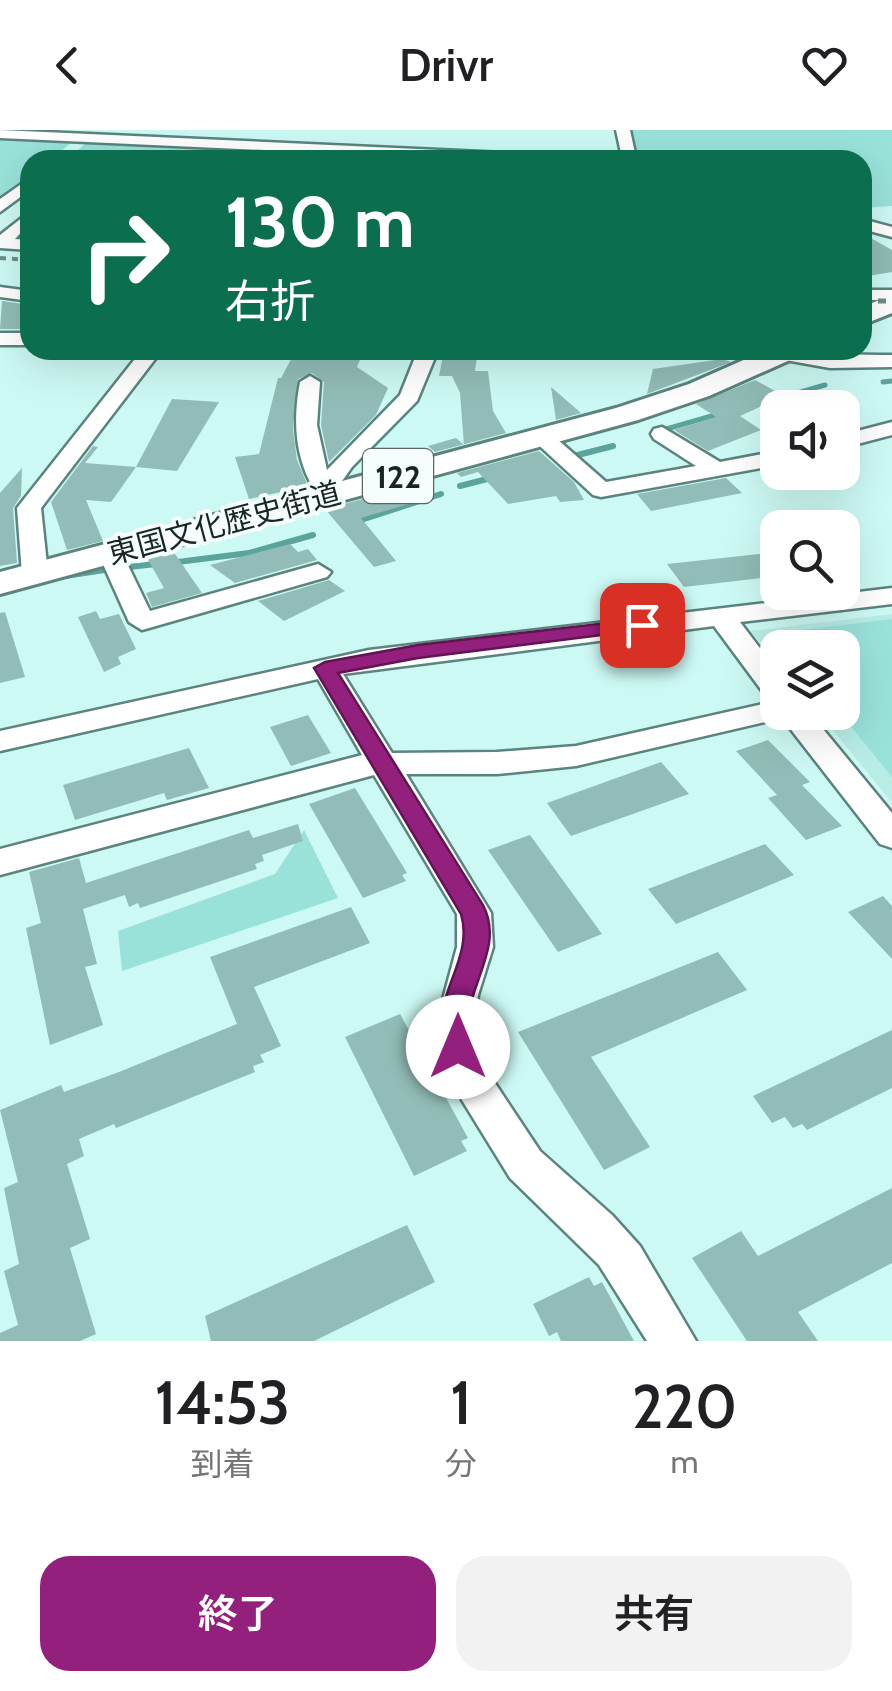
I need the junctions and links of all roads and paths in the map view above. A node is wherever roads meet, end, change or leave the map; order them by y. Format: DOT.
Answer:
graph roads {
  1 [pos="0,134"];
  2 [pos="86,135"];
  3 [pos="287,146"];
  4 [pos="69,149"];
  5 [pos="284,150"];
  6 [pos="353,150"];
  7 [pos="20,190"];
  8 [pos="0,207"];
  9 [pos="20,227"];
  10 [pos="20,244"];
  11 [pos="144,360"];
  12 [pos="423,360"];
  13 [pos="759,360"];
  14 [pos="821,360"];
  15 [pos="892,361"];
  16 [pos="310,382"];
  17 [pos="892,428"];
  18 [pos="662,434"];
  19 [pos="860,437"];
  20 [pos="542,438"];
  21 [pos="760,461"];
  22 [pos="716,470"];
  23 [pos="328,492"];
  24 [pos="110,553"];
  25 [pos="318,572"];
  26 [pos="35,574"];
  27 [pos="0,584"];
  28 [pos="892,596"];
  29 [pos="721,616"];
  30 [pos="325,668"];
  31 [pos="760,668"];
  32 [pos="760,714"];
  33 [pos="808,730"];
  34 [pos="0,741"];
  35 [pos="381,763"];
  36 [pos="892,836"];
  37 [pos="0,862"];
  38 [pos="673,1341"];
  1 -- 2 [label="street"];
  2 -- 3 [label="street"];
  2 -- 4 [label="street"];
  3 -- 5 [label="street"];
  3 -- 6 [label="street"];
  7 -- 8 [label="street"];
  9 -- 10 [label="street"];
  11 -- 26 [label="street"];
  12 -- 23 [label="street"];
  13 -- 20 [label="highway, 東国文化歴史街道 / 122"];
  14 -- 15 [label="street"];
  16 -- 23 [label="street"];
  17 -- 19 [label="street"];
  18 -- 22 [label="street"];
  20 -- 22 [label="street"];
  20 -- 23 [label="highway, 東国文化歴史街道 / 122"];
  21 -- 22 [label="street"];
  23 -- 24 [label="highway, 東国文化歴史街道 / 122"];
  24 -- 25 [label="street"];
  24 -- 26 [label="highway, 東国文化歴史街道 / 122"];
  26 -- 27 [label="highway, 東国文化歴史街道 / 122"];
  28 -- 29 [label="street"];
  29 -- 30 [label="street"];
  29 -- 31 [label="street"];
  30 -- 34 [label="street"];
  30 -- 35 [label="street"];
  32 -- 35 [label="street"];
  33 -- 36 [label="street"];
  35 -- 37 [label="street"];
  35 -- 38 [label="street"];
}
